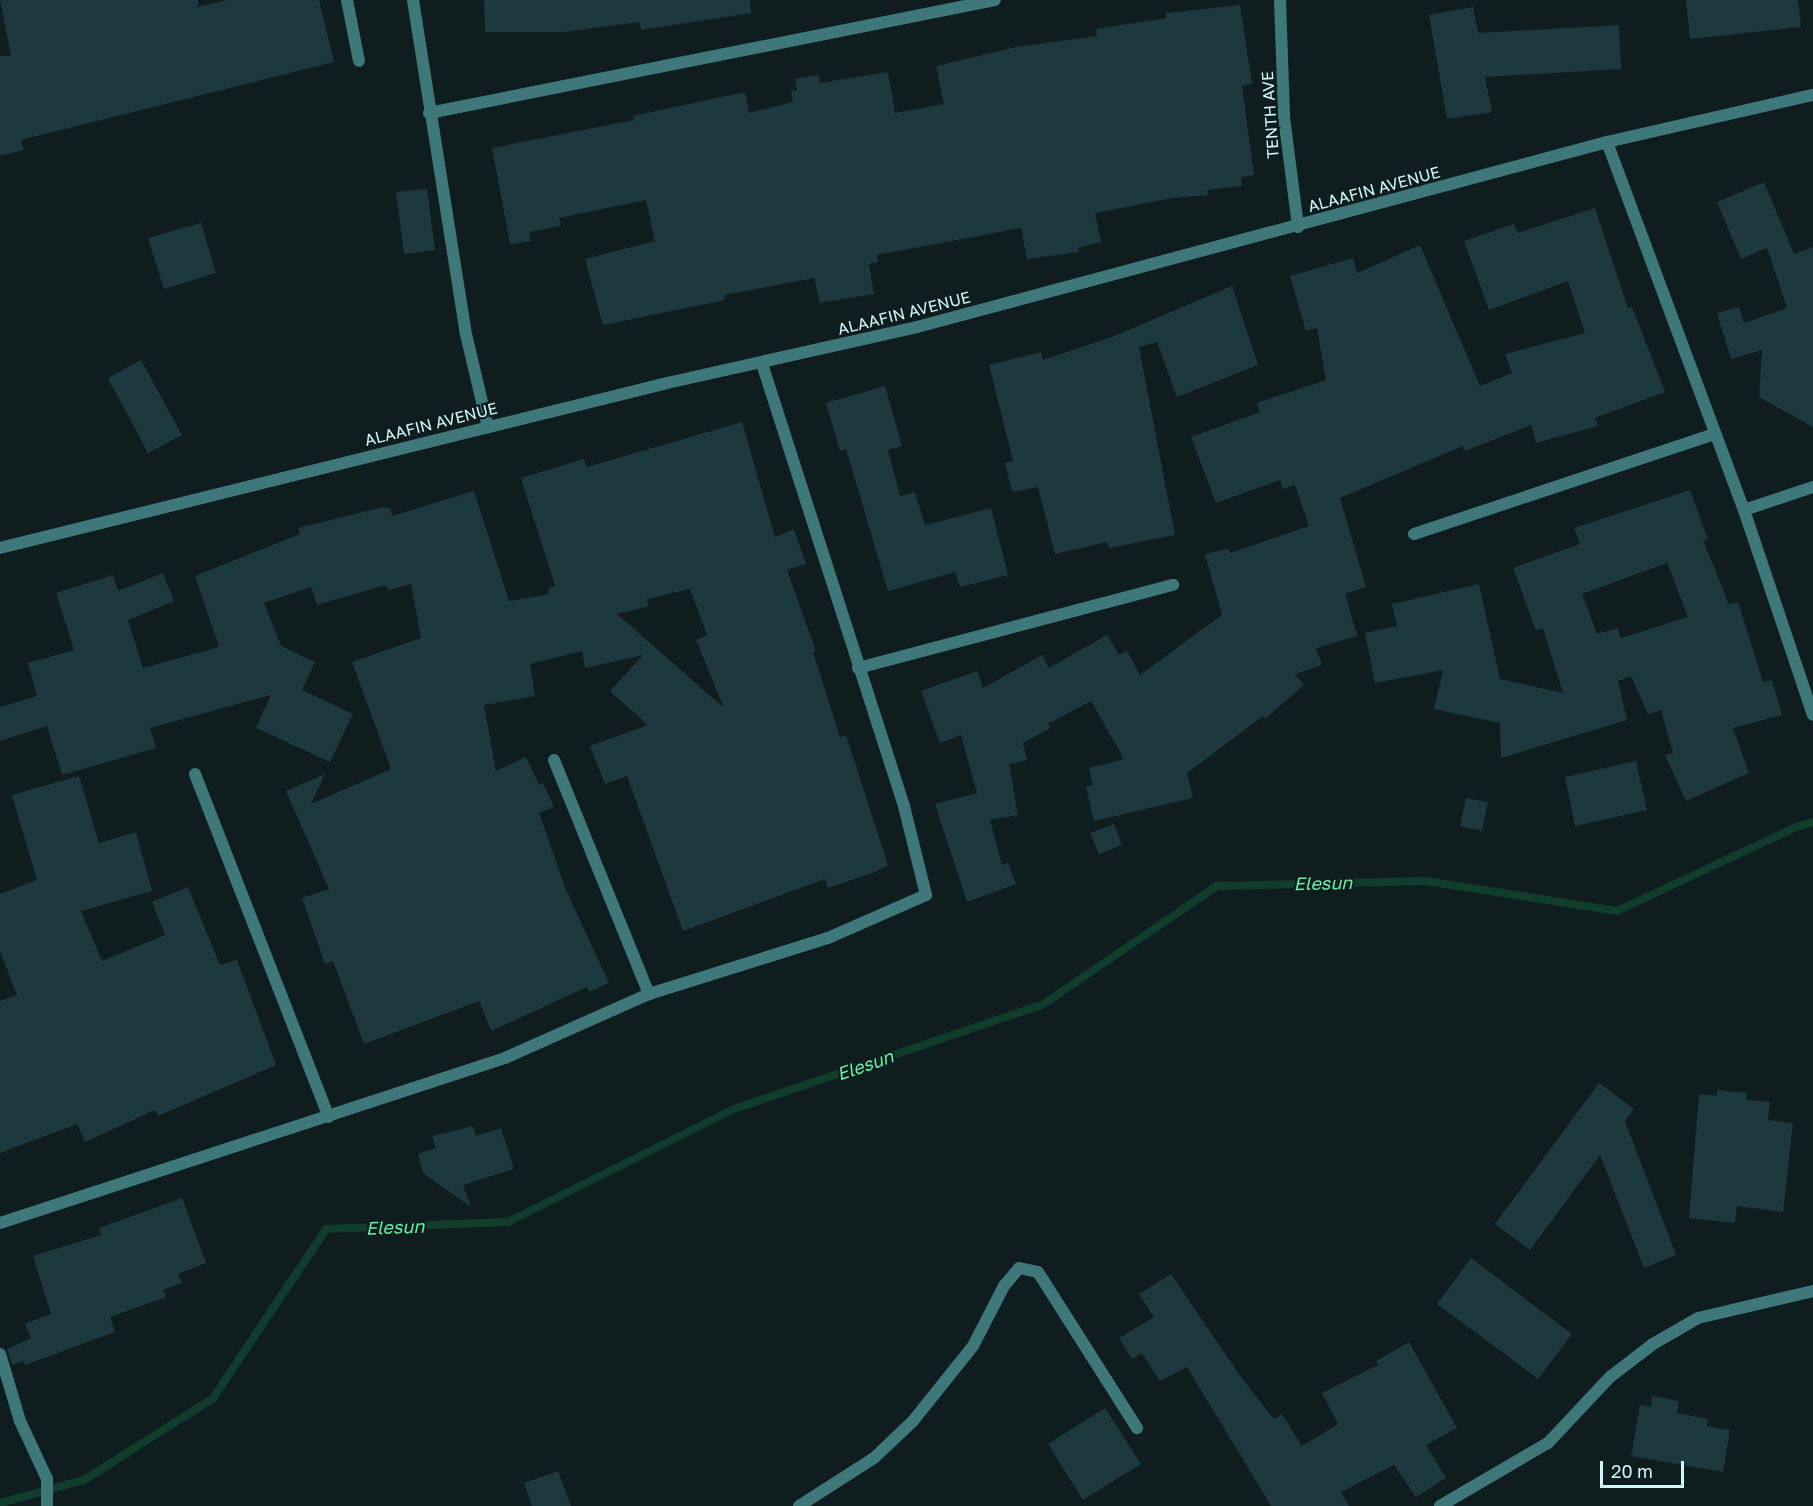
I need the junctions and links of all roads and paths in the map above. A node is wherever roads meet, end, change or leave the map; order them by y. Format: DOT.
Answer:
graph roads {
  1 [pos="347,0"];
  2 [pos="413,0"];
  3 [pos="995,0"];
  4 [pos="1280,0"];
  5 [pos="359,61"];
  6 [pos="1813,95"];
  7 [pos="429,113"];
  8 [pos="1607,142"];
  9 [pos="1298,226"];
  10 [pos="762,364"];
  11 [pos="488,427"];
  12 [pos="1714,434"];
  13 [pos="1813,487"];
  14 [pos="1744,510"];
  15 [pos="1414,534"];
  16 [pos="0,548"];
  17 [pos="1173,585"];
  18 [pos="858,668"];
  19 [pos="1813,715"];
  20 [pos="554,760"];
  21 [pos="195,774"];
  22 [pos="649,994"];
  23 [pos="328,1117"];
  24 [pos="0,1223"];
  25 [pos="1813,1291"];
  26 [pos="0,1354"];
  27 [pos="1137,1428"];
  28 [pos="47,1502"];
  29 [pos="799,1506"];
  30 [pos="1440,1506"];
  1 -- 5 [label="street"];
  2 -- 7 [label="street"];
  3 -- 7 [label="street"];
  4 -- 9 [label="street, TENTH AVE"];
  6 -- 8 [label="street, ALAAFIN AVENUE"];
  7 -- 11 [label="street"];
  8 -- 9 [label="street, ALAAFIN AVENUE"];
  8 -- 12 [label="street"];
  9 -- 10 [label="street, ALAAFIN AVENUE"];
  10 -- 11 [label="street, ALAAFIN AVENUE"];
  10 -- 18 [label="street"];
  11 -- 16 [label="street, ALAAFIN AVENUE"];
  12 -- 14 [label="street"];
  12 -- 15 [label="street"];
  13 -- 14 [label="street"];
  14 -- 19 [label="street"];
  17 -- 18 [label="street"];
  18 -- 22 [label="street"];
  20 -- 22 [label="street"];
  21 -- 23 [label="street"];
  22 -- 23 [label="street"];
  23 -- 24 [label="street"];
  25 -- 30 [label="street"];
  26 -- 28 [label="street"];
  27 -- 29 [label="street"];
}
